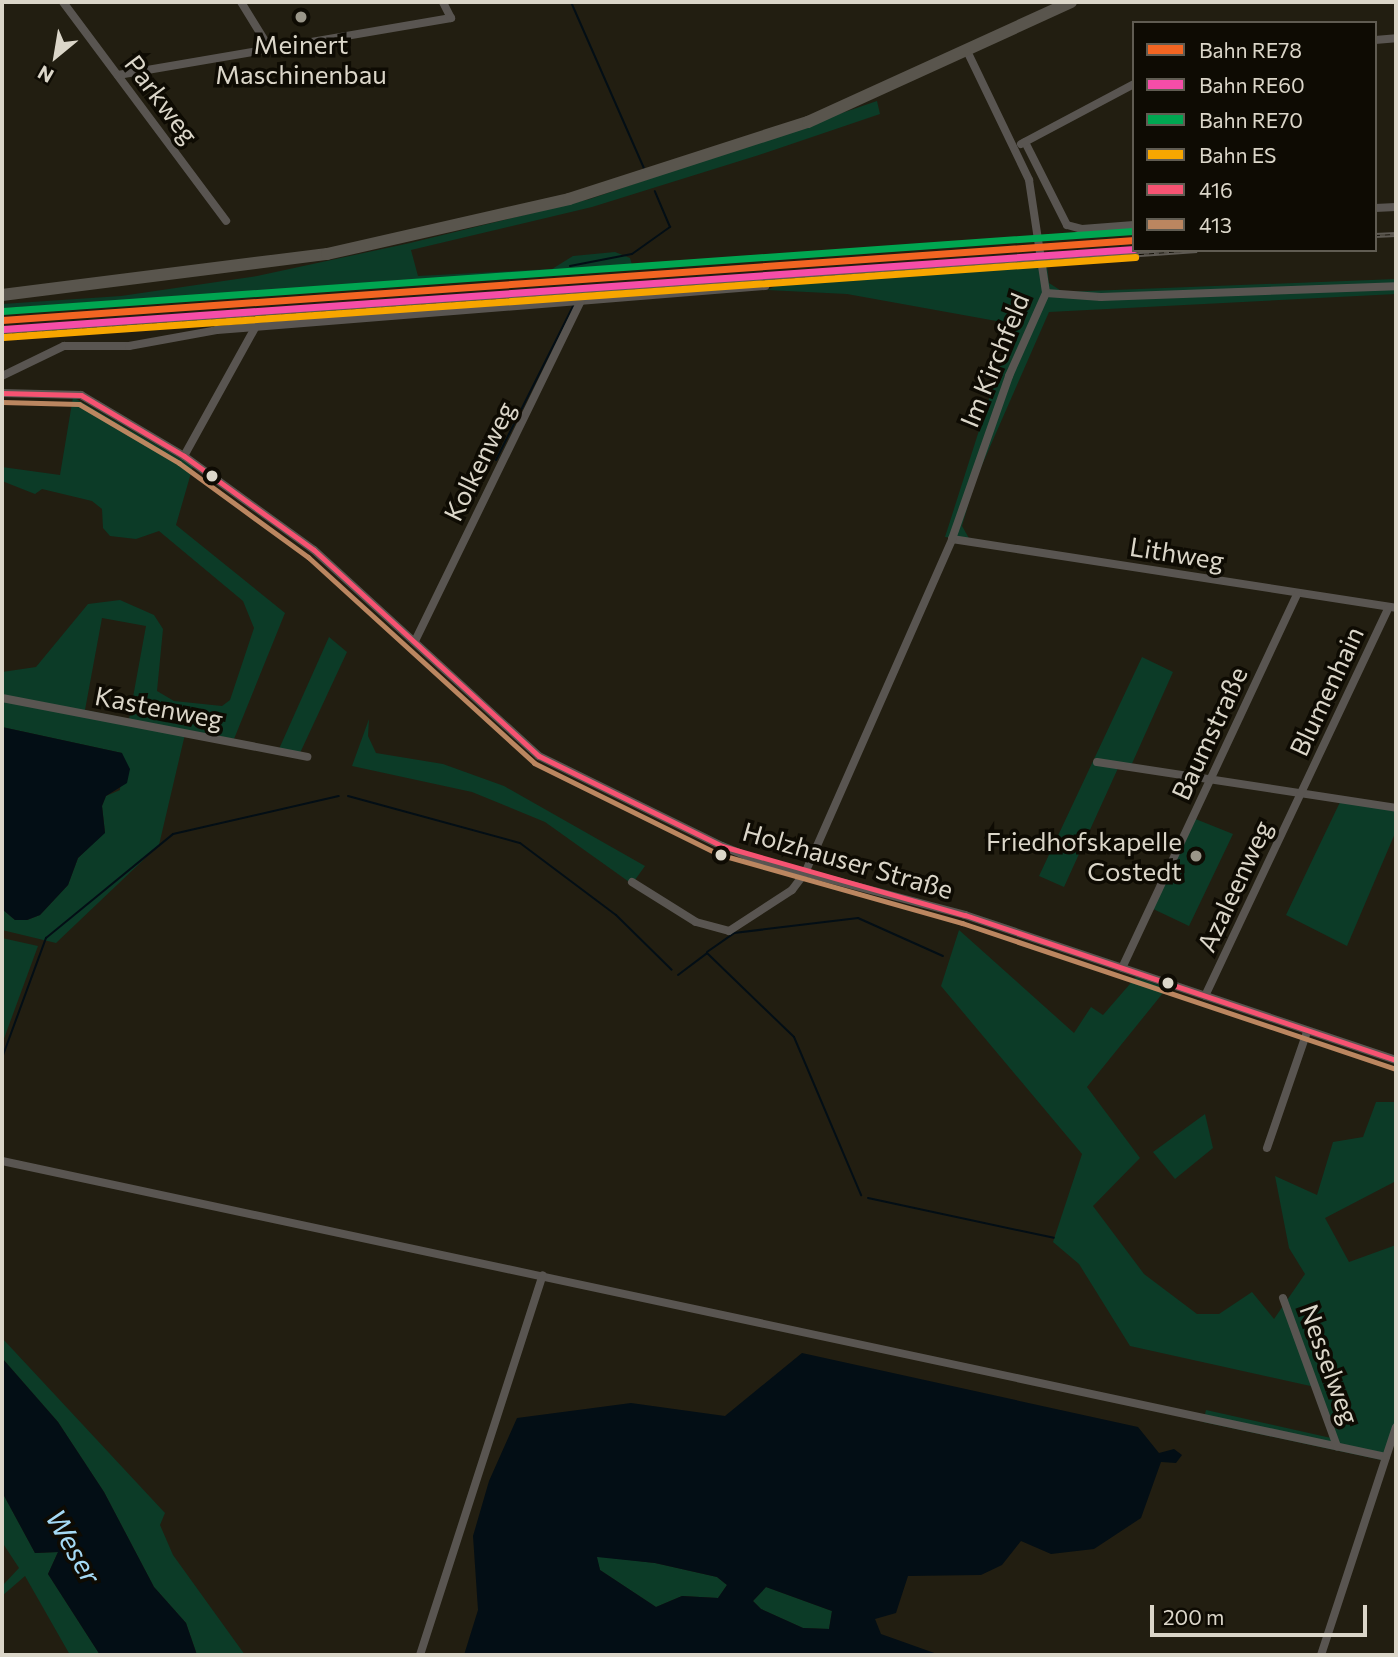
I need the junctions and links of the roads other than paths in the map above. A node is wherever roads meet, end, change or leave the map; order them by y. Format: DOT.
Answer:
graph roads {
  1 [pos="63,2"];
  2 [pos="242,2"];
  3 [pos="443,2"];
  4 [pos="1071,2"];
  5 [pos="1396,38"];
  6 [pos="1377,40"];
  7 [pos="270,49"];
  8 [pos="968,52"];
  9 [pos="118,75"];
  10 [pos="1132,85"];
  11 [pos="1025,142"];
  12 [pos="1015,147"];
  13 [pos="1396,207"];
  14 [pos="1377,208"];
  15 [pos="226,221"];
  16 [pos="1132,225"];
  17 [pos="765,286"];
  18 [pos="1396,286"];
  19 [pos="1046,293"];
  20 [pos="2,295"];
  21 [pos="581,301"];
  22 [pos="255,328"];
  23 [pos="2,376"];
  24 [pos="2,393"];
  25 [pos="184,456"];
  26 [pos="952,539"];
  27 [pos="1298,593"];
  28 [pos="1393,608"];
  29 [pos="415,641"];
  30 [pos="2,698"];
  31 [pos="307,757"];
  32 [pos="1097,762"];
  33 [pos="1210,779"];
  34 [pos="1301,793"];
  35 [pos="1396,808"];
  36 [pos="805,873"];
  37 [pos="632,882"];
  38 [pos="1122,968"];
  39 [pos="1205,996"];
  40 [pos="1307,1032"];
  41 [pos="1396,1060"];
  42 [pos="1267,1148"];
  43 [pos="2,1161"];
  44 [pos="543,1275"];
  45 [pos="1283,1297"];
  46 [pos="1396,1427"];
  47 [pos="1337,1446"];
  48 [pos="1386,1457"];
  49 [pos="420,1655"];
  50 [pos="1321,1655"];
  1 -- 9 [label="street, Parkweg"];
  2 -- 7 [label="street"];
  3 -- 7 [label="street"];
  4 -- 8 [label="main road"];
  5 -- 6 [label="street"];
  7 -- 9 [label="street"];
  8 -- 12 [label="street, Im Kirchfeld"];
  8 -- 20 [label="main road"];
  9 -- 15 [label="street, Parkweg"];
  10 -- 11 [label="street"];
  11 -- 12 [label="street"];
  11 -- 16 [label="street"];
  12 -- 19 [label="street, Im Kirchfeld"];
  13 -- 14 [label="street"];
  17 -- 21 [label="street"];
  18 -- 19 [label="street"];
  19 -- 26 [label="street, Im Kirchfeld"];
  21 -- 22 [label="street"];
  21 -- 29 [label="street, Kolkenweg"];
  22 -- 23 [label="street"];
  22 -- 25 [label="street"];
  24 -- 25 [label="street, Holzhauser Straße"];
  25 -- 29 [label="street, Holzhauser Straße"];
  26 -- 27 [label="street, Lithweg"];
  26 -- 36 [label="street, Im Kirchfeld"];
  27 -- 28 [label="street, Lithweg"];
  27 -- 33 [label="street, Baumstraße"];
  28 -- 34 [label="street, Blumenhain"];
  29 -- 36 [label="street, Holzhauser Straße"];
  30 -- 31 [label="street, Kastenweg"];
  32 -- 33 [label="street"];
  33 -- 34 [label="street"];
  33 -- 38 [label="street, Baumstraße"];
  34 -- 35 [label="street"];
  34 -- 39 [label="street, Azaleenweg"];
  36 -- 37 [label="street"];
  36 -- 38 [label="street, Holzhauser Straße"];
  38 -- 39 [label="street, Holzhauser Straße"];
  39 -- 40 [label="street, Holzhauser Straße"];
  40 -- 41 [label="street, Holzhauser Straße"];
  40 -- 42 [label="street"];
  43 -- 44 [label="street"];
  44 -- 47 [label="street"];
  44 -- 49 [label="street"];
  45 -- 47 [label="street, Nesselweg"];
  46 -- 48 [label="street"];
  47 -- 48 [label="street"];
  48 -- 50 [label="street"];
}
